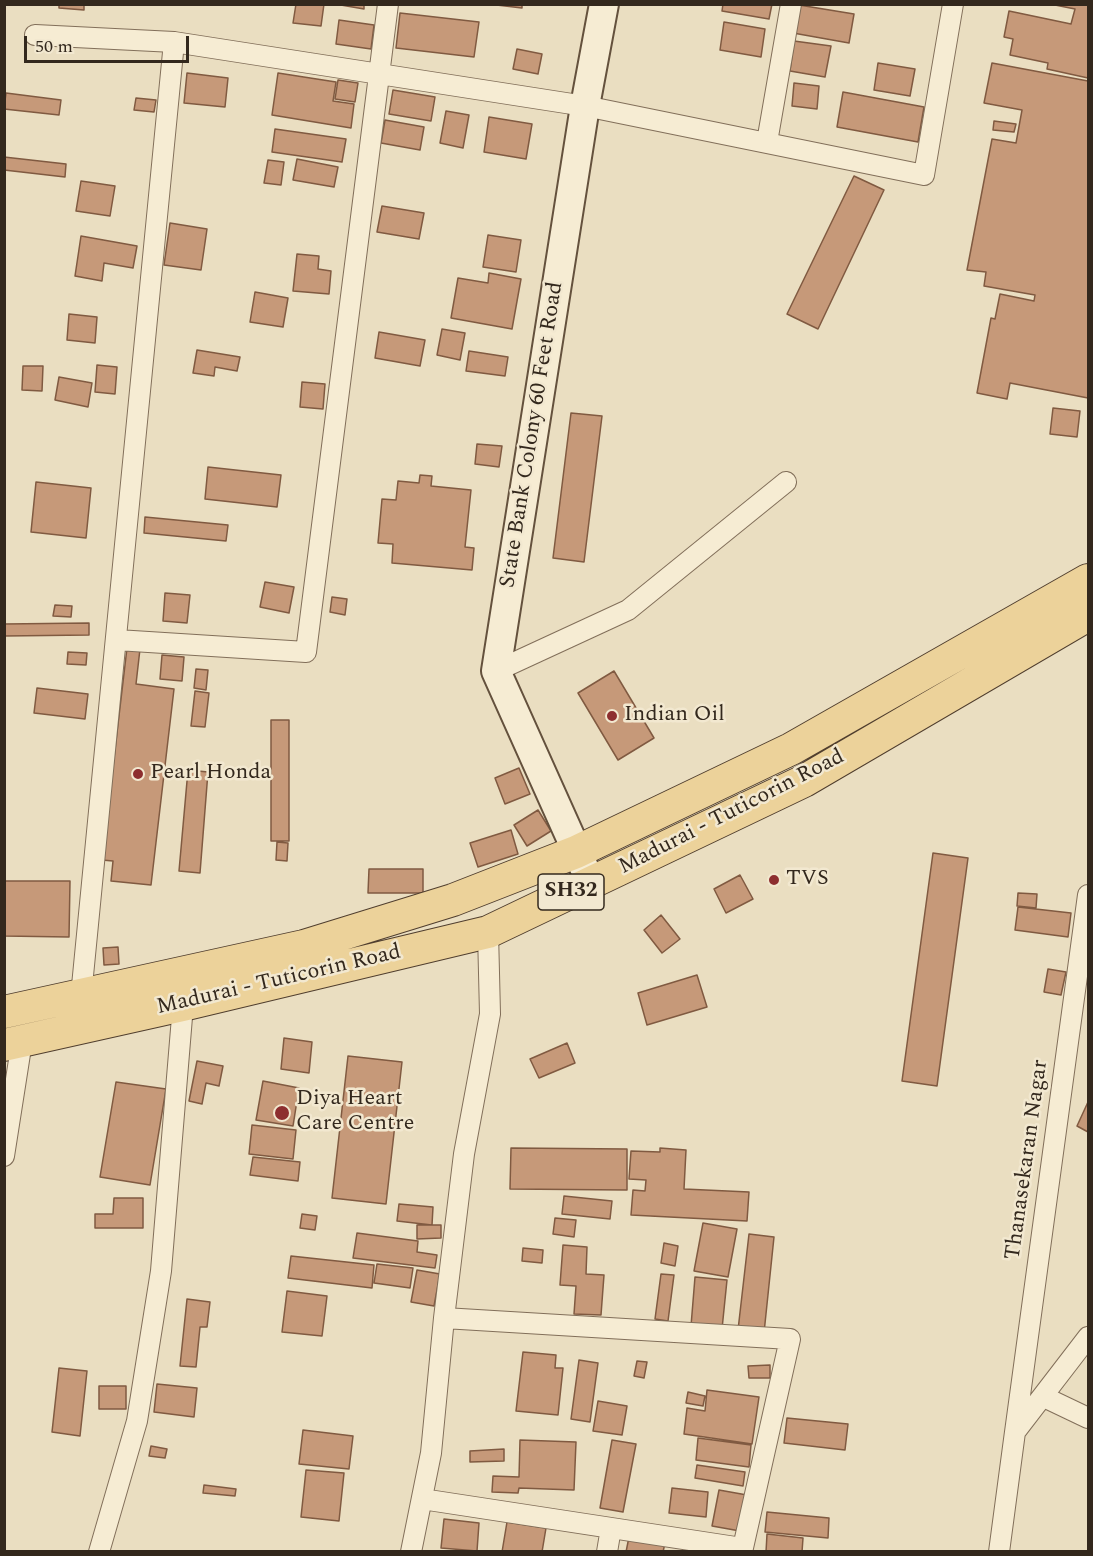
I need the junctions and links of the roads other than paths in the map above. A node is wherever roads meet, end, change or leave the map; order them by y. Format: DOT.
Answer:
graph roads {
  1 [pos="388,4"];
  2 [pos="604,4"];
  3 [pos="791,4"];
  4 [pos="953,4"];
  5 [pos="35,35"];
  6 [pos="174,42"];
  7 [pos="379,75"];
  8 [pos="585,106"];
  9 [pos="767,142"];
  10 [pos="786,482"];
  11 [pos="1089,580"];
  12 [pos="1089,615"];
  13 [pos="117,640"];
  14 [pos="496,671"];
  15 [pos="576,852"];
  16 [pos="591,883"];
  17 [pos="1089,895"];
  18 [pos="488,932"];
  19 [pos="81,996"];
  20 [pos="183,1005"];
  21 [pos="4,1012"];
  22 [pos="13,1043"];
  23 [pos="4,1156"];
  24 [pos="444,1318"];
  25 [pos="1089,1337"];
  26 [pos="1044,1397"];
  27 [pos="1089,1418"];
  28 [pos="1015,1432"];
  29 [pos="422,1499"];
  30 [pos="611,1528"];
  31 [pos="742,1550"];
  32 [pos="99,1551"];
  33 [pos="411,1551"];
  34 [pos="607,1551"];
  35 [pos="999,1551"];
  1 -- 7 [label="street"];
  2 -- 8 [label="street, State Bank Colony 60 Feet Road"];
  3 -- 9 [label="street"];
  4 -- 9 [label="street"];
  5 -- 6 [label="street"];
  6 -- 7 [label="street"];
  6 -- 13 [label="street"];
  7 -- 8 [label="street"];
  7 -- 13 [label="street"];
  8 -- 9 [label="street"];
  8 -- 14 [label="street, State Bank Colony 60 Feet Road"];
  10 -- 14 [label="street"];
  11 -- 15 [label="main road, Madurai - Tuticorin Road / SH32"];
  12 -- 16 [label="main road, Madurai - Tuticorin Road / SH32"];
  13 -- 19 [label="street"];
  14 -- 15 [label="street"];
  15 -- 16 [label="street"];
  15 -- 19 [label="main road, Madurai - Tuticorin Road / SH32"];
  16 -- 18 [label="main road, Madurai - Tuticorin Road / SH32"];
  17 -- 28 [label="street, Thanasekaran Nagar"];
  18 -- 20 [label="main road, Madurai - Tuticorin Road / SH32"];
  18 -- 24 [label="street"];
  19 -- 21 [label="main road, Madurai - Tuticorin Road / SH32"];
  20 -- 22 [label="main road, Madurai - Tuticorin Road / SH32"];
  20 -- 32 [label="street"];
  22 -- 23 [label="street"];
  24 -- 29 [label="street"];
  24 -- 31 [label="street"];
  25 -- 26 [label="street"];
  26 -- 27 [label="street"];
  26 -- 28 [label="street"];
  28 -- 35 [label="street, Thanasekaran Nagar"];
  29 -- 30 [label="street"];
  29 -- 33 [label="street"];
  30 -- 31 [label="street"];
  30 -- 34 [label="street"];
}
